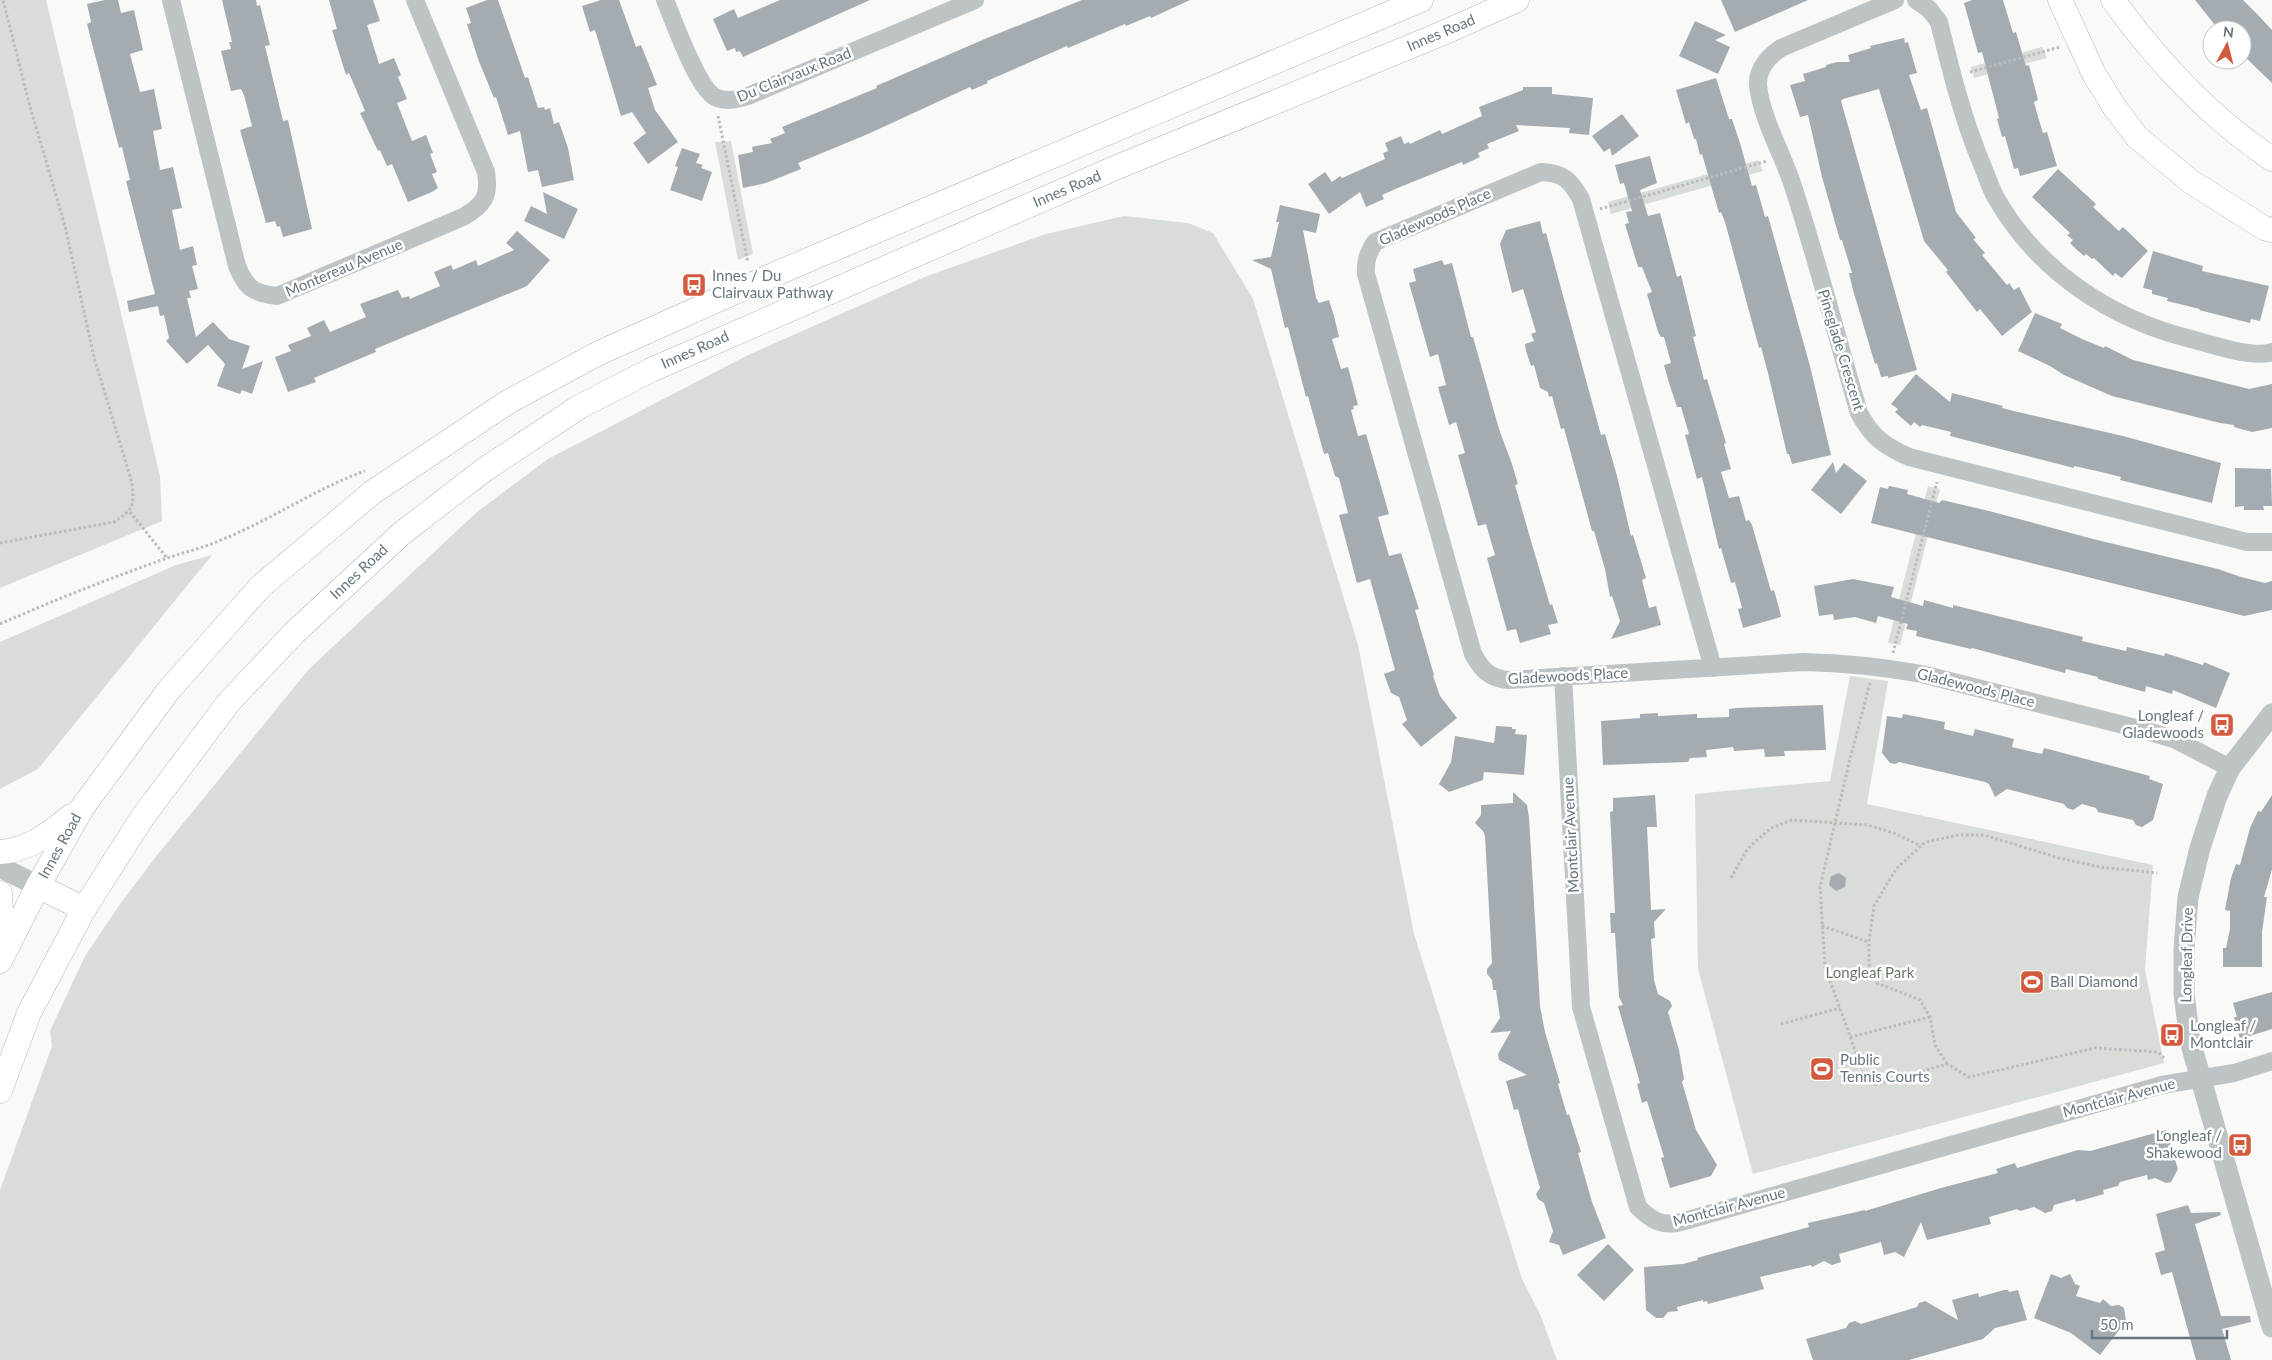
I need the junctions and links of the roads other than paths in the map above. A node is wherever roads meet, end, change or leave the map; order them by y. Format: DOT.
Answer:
graph roads {
  1 [pos="171,0"];
  2 [pos="415,0"];
  3 [pos="665,0"];
  4 [pos="974,0"];
  5 [pos="1421,0"];
  6 [pos="1517,0"];
  7 [pos="1896,0"];
  8 [pos="1916,0"];
  9 [pos="2060,0"];
  10 [pos="2113,0"];
  11 [pos="2272,159"];
  12 [pos="2272,230"];
  13 [pos="2272,352"];
  14 [pos="2272,542"];
  15 [pos="1712,668"];
  16 [pos="1563,676"];
  17 [pos="2272,714"];
  18 [pos="2230,768"];
  19 [pos="82,808"];
  20 [pos="0,852"];
  21 [pos="0,867"];
  22 [pos="38,886"];
  23 [pos="0,893"];
  24 [pos="84,909"];
  25 [pos="1,958"];
  26 [pos="2272,1062"];
  27 [pos="2200,1078"];
  28 [pos="0,1091"];
  29 [pos="2272,1327"];
  1 -- 2 [label="street, Montereau Avenue"];
  3 -- 4 [label="street, Du Clairvaux Road"];
  5 -- 19 [label="main road, Innes Road"];
  6 -- 24 [label="main road, Innes Road"];
  7 -- 14 [label="street, Pineglade Crescent"];
  8 -- 13 [label="street"];
  9 -- 12 [label="main road"];
  10 -- 11 [label="main road"];
  15 -- 16 [label="street, Gladewoods Place"];
  15 -- 16 [label="street, Gladewoods Place"];
  15 -- 18 [label="street, Gladewoods Place"];
  16 -- 27 [label="street, Montclair Avenue"];
  17 -- 18 [label="street, Longleaf Drive"];
  18 -- 27 [label="street, Longleaf Drive"];
  19 -- 20 [label="main road"];
  19 -- 22 [label="main road, Innes Road"];
  21 -- 22 [label="street, Innes Road"];
  22 -- 24 [label="main road, Innes Road"];
  22 -- 25 [label="main road"];
  23 -- 25 [label="main road"];
  24 -- 28 [label="main road"];
  26 -- 27 [label="street, Montclair Avenue"];
  27 -- 29 [label="street, Longleaf Drive"];
}
